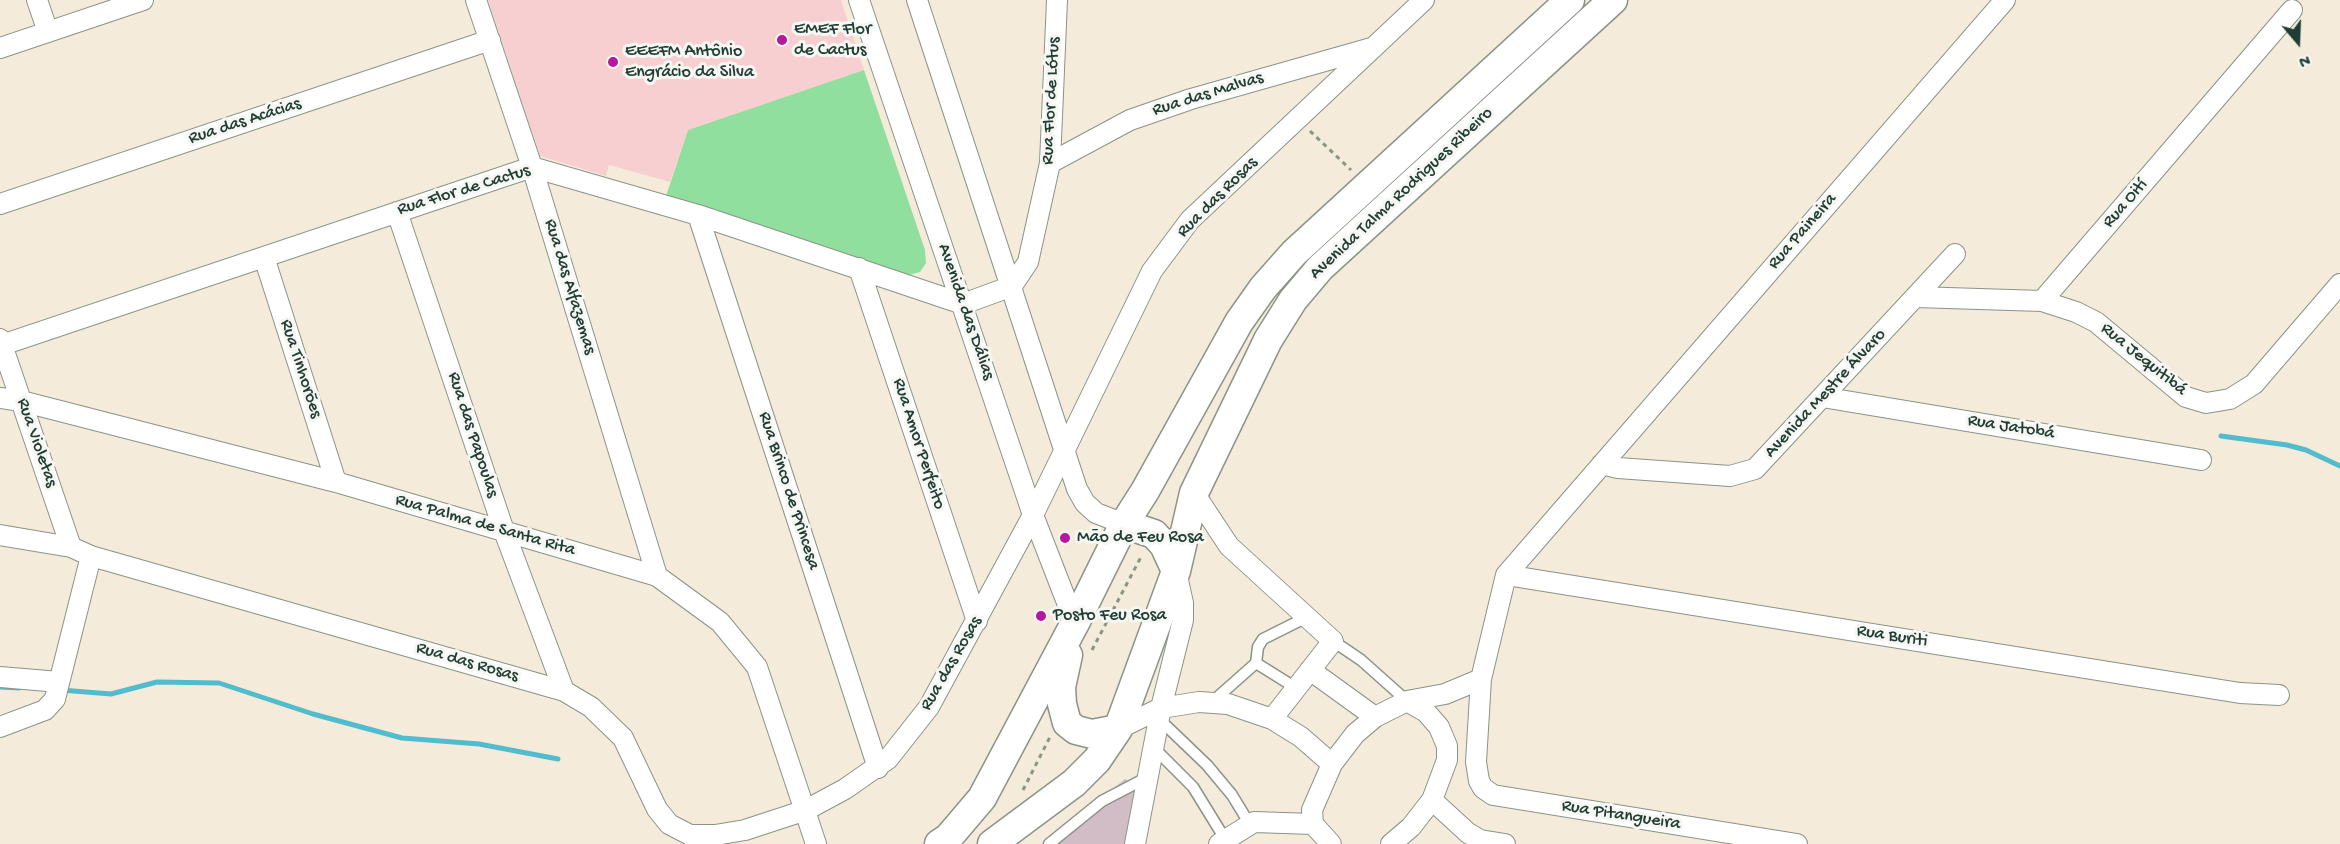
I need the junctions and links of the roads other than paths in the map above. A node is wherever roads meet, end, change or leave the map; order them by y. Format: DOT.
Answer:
graph roads {
  1 [pos="37,0"];
  2 [pos="143,0"];
  3 [pos="476,0"];
  4 [pos="859,0"];
  5 [pos="917,0"];
  6 [pos="1057,0"];
  7 [pos="1424,0"];
  8 [pos="1570,0"];
  9 [pos="1613,0"];
  10 [pos="2005,0"];
  11 [pos="2292,10"];
  12 [pos="48,32"];
  13 [pos="490,40"];
  14 [pos="1374,47"];
  15 [pos="0,48"];
  16 [pos="1050,163"];
  17 [pos="532,167"];
  18 [pos="0,204"];
  19 [pos="397,212"];
  20 [pos="698,215"];
  21 [pos="1956,254"];
  22 [pos="264,257"];
  23 [pos="860,268"];
  24 [pos="2340,284"];
  25 [pos="1012,286"];
  26 [pos="1916,297"];
  27 [pos="2042,301"];
  28 [pos="963,304"];
  29 [pos="1,342"];
  30 [pos="1822,397"];
  31 [pos="0,398"];
  32 [pos="21,401"];
  33 [pos="1065,449"];
  34 [pos="2201,460"];
  35 [pos="1602,464"];
  36 [pos="336,482"];
  37 [pos="1194,493"];
  38 [pos="1034,515"];
  39 [pos="1124,524"];
  40 [pos="504,531"];
  41 [pos="0,535"];
  42 [pos="71,547"];
  43 [pos="91,556"];
  44 [pos="1176,571"];
  45 [pos="1506,575"];
  46 [pos="657,576"];
  47 [pos="1307,617"];
  48 [pos="977,621"];
  49 [pos="1075,623"];
  50 [pos="1333,641"];
  51 [pos="1256,663"];
  52 [pos="1310,670"];
  53 [pos="0,677"];
  54 [pos="1481,679"];
  55 [pos="57,688"];
  56 [pos="1296,688"];
  57 [pos="564,691"];
  58 [pos="1445,694"];
  59 [pos="2279,695"];
  60 [pos="1407,701"];
  61 [pos="1212,702"];
  62 [pos="1160,713"];
  63 [pos="1375,717"];
  64 [pos="1272,719"];
  65 [pos="0,727"];
  66 [pos="1439,727"];
  67 [pos="1118,729"];
  68 [pos="1154,748"];
  69 [pos="1332,764"];
  70 [pos="878,768"];
  71 [pos="1148,777"];
  72 [pos="1432,800"];
  73 [pos="806,810"];
  74 [pos="1249,823"];
  75 [pos="1313,824"];
  76 [pos="1222,842"];
  77 [pos="816,844"];
  78 [pos="939,844"];
  79 [pos="992,844"];
  80 [pos="1049,844"];
  81 [pos="1135,844"];
  82 [pos="1331,844"];
  83 [pos="1391,844"];
  84 [pos="1505,844"];
  85 [pos="1797,844"];
  1 -- 12 [label="street"];
  2 -- 12 [label="street"];
  3 -- 13 [label="street, Rua das Alfazemas"];
  4 -- 28 [label="street, Avenida das Dálias"];
  5 -- 25 [label="street"];
  6 -- 16 [label="street, Rua Flor de Lótus"];
  7 -- 14 [label="street, Rua das Rosas"];
  8 -- 39 [label="main road, Avenida Talma Rodrigues Ribeiro"];
  9 -- 37 [label="main road, Avenida Talma Rodrigues Ribeiro"];
  10 -- 35 [label="street, Rua Paineira"];
  11 -- 27 [label="street, Rua Oití"];
  12 -- 15 [label="street"];
  13 -- 17 [label="street, Rua das Alfazemas"];
  13 -- 18 [label="street, Rua das Acácias"];
  14 -- 16 [label="street, Rua das Malvas"];
  14 -- 33 [label="street, Rua das Rosas"];
  16 -- 25 [label="street, Rua Flor de Lótus"];
  17 -- 19 [label="street, Rua Flor de Cactus"];
  17 -- 20 [label="street, Rua Flor de Cactus"];
  17 -- 46 [label="street, Rua das Alfazemas"];
  19 -- 22 [label="street, Rua Flor de Cactus"];
  19 -- 40 [label="street, Rua das Papoulas"];
  20 -- 23 [label="street, Rua Flor de Cactus"];
  20 -- 70 [label="street, Rua Brinco de Princesa"];
  21 -- 26 [label="street, Avenida Mestre Álvaro"];
  22 -- 29 [label="street, Rua Flor de Cactus"];
  22 -- 36 [label="street, Rua Tinhorões"];
  23 -- 28 [label="street, Rua Flor de Cactus"];
  23 -- 48 [label="street, Rua Amor Perfeito"];
  24 -- 27 [label="street, Rua Jequitibá"];
  25 -- 28 [label="street"];
  25 -- 33 [label="street"];
  26 -- 27 [label="street"];
  26 -- 30 [label="street, Avenida Mestre Álvaro"];
  28 -- 38 [label="street, Avenida das Dálias"];
  29 -- 32 [label="street, Rua Violetas"];
  30 -- 34 [label="street, Rua Jatobá"];
  30 -- 35 [label="street, Avenida Mestre Álvaro"];
  31 -- 32 [label="street, Rua Palma de Santa Rita"];
  32 -- 36 [label="street, Rua Palma de Santa Rita"];
  32 -- 42 [label="street, Rua Violetas"];
  33 -- 38 [label="street, Rua das Rosas"];
  33 -- 39 [label="street"];
  35 -- 45 [label="street"];
  36 -- 40 [label="street, Rua Palma de Santa Rita"];
  37 -- 44 [label="main road, Avenida Talma Rodrigues Ribeiro"];
  37 -- 47 [label="street"];
  38 -- 48 [label="street, Rua das Rosas"];
  38 -- 49 [label="street, Avenida das Dálias"];
  39 -- 44 [label="main road"];
  39 -- 49 [label="main road, Avenida Talma Rodrigues Ribeiro"];
  40 -- 46 [label="street, Rua Palma de Santa Rita"];
  40 -- 57 [label="street, Rua das Papoulas"];
  41 -- 42 [label="street, Rua das Rosas"];
  42 -- 43 [label="street, Rua das Rosas"];
  43 -- 55 [label="street"];
  43 -- 57 [label="street, Rua das Rosas"];
  44 -- 62 [label="street"];
  44 -- 67 [label="main road, Avenida Talma Rodrigues Ribeiro"];
  45 -- 54 [label="street"];
  45 -- 59 [label="street, Rua Buriti"];
  46 -- 73 [label="street, Rua Palma de Santa Rita"];
  47 -- 50 [label="street"];
  47 -- 51 [label="lane"];
  48 -- 70 [label="street, Rua das Rosas"];
  49 -- 67 [label="main road"];
  49 -- 78 [label="main road, Avenida Talma Rodrigues Ribeiro"];
  50 -- 52 [label="street"];
  50 -- 60 [label="lane"];
  51 -- 56 [label="lane"];
  51 -- 61 [label="lane"];
  52 -- 56 [label="street"];
  52 -- 63 [label="street"];
  53 -- 55 [label="street"];
  54 -- 58 [label="street"];
  54 -- 85 [label="street, Rua Pitangueira"];
  55 -- 65 [label="street"];
  56 -- 64 [label="street"];
  57 -- 73 [label="street, Rua das Rosas"];
  58 -- 60 [label="street"];
  58 -- 66 [label="street"];
  60 -- 63 [label="street"];
  60 -- 66 [label="street"];
  61 -- 62 [label="street"];
  61 -- 64 [label="street"];
  62 -- 67 [label="street"];
  62 -- 68 [label="street"];
  62 -- 74 [label="lane"];
  63 -- 69 [label="street"];
  64 -- 69 [label="street"];
  66 -- 72 [label="street"];
  67 -- 79 [label="main road, Avenida Talma Rodrigues Ribeiro"];
  68 -- 71 [label="street"];
  68 -- 76 [label="lane"];
  69 -- 75 [label="street"];
  70 -- 73 [label="street, Rua das Rosas"];
  71 -- 80 [label="lane"];
  71 -- 81 [label="street"];
  72 -- 83 [label="street"];
  72 -- 84 [label="street"];
  73 -- 77 [label="street, Rua Palma de Santa Rita"];
  74 -- 75 [label="street"];
  74 -- 76 [label="street"];
  75 -- 82 [label="street"];
}
